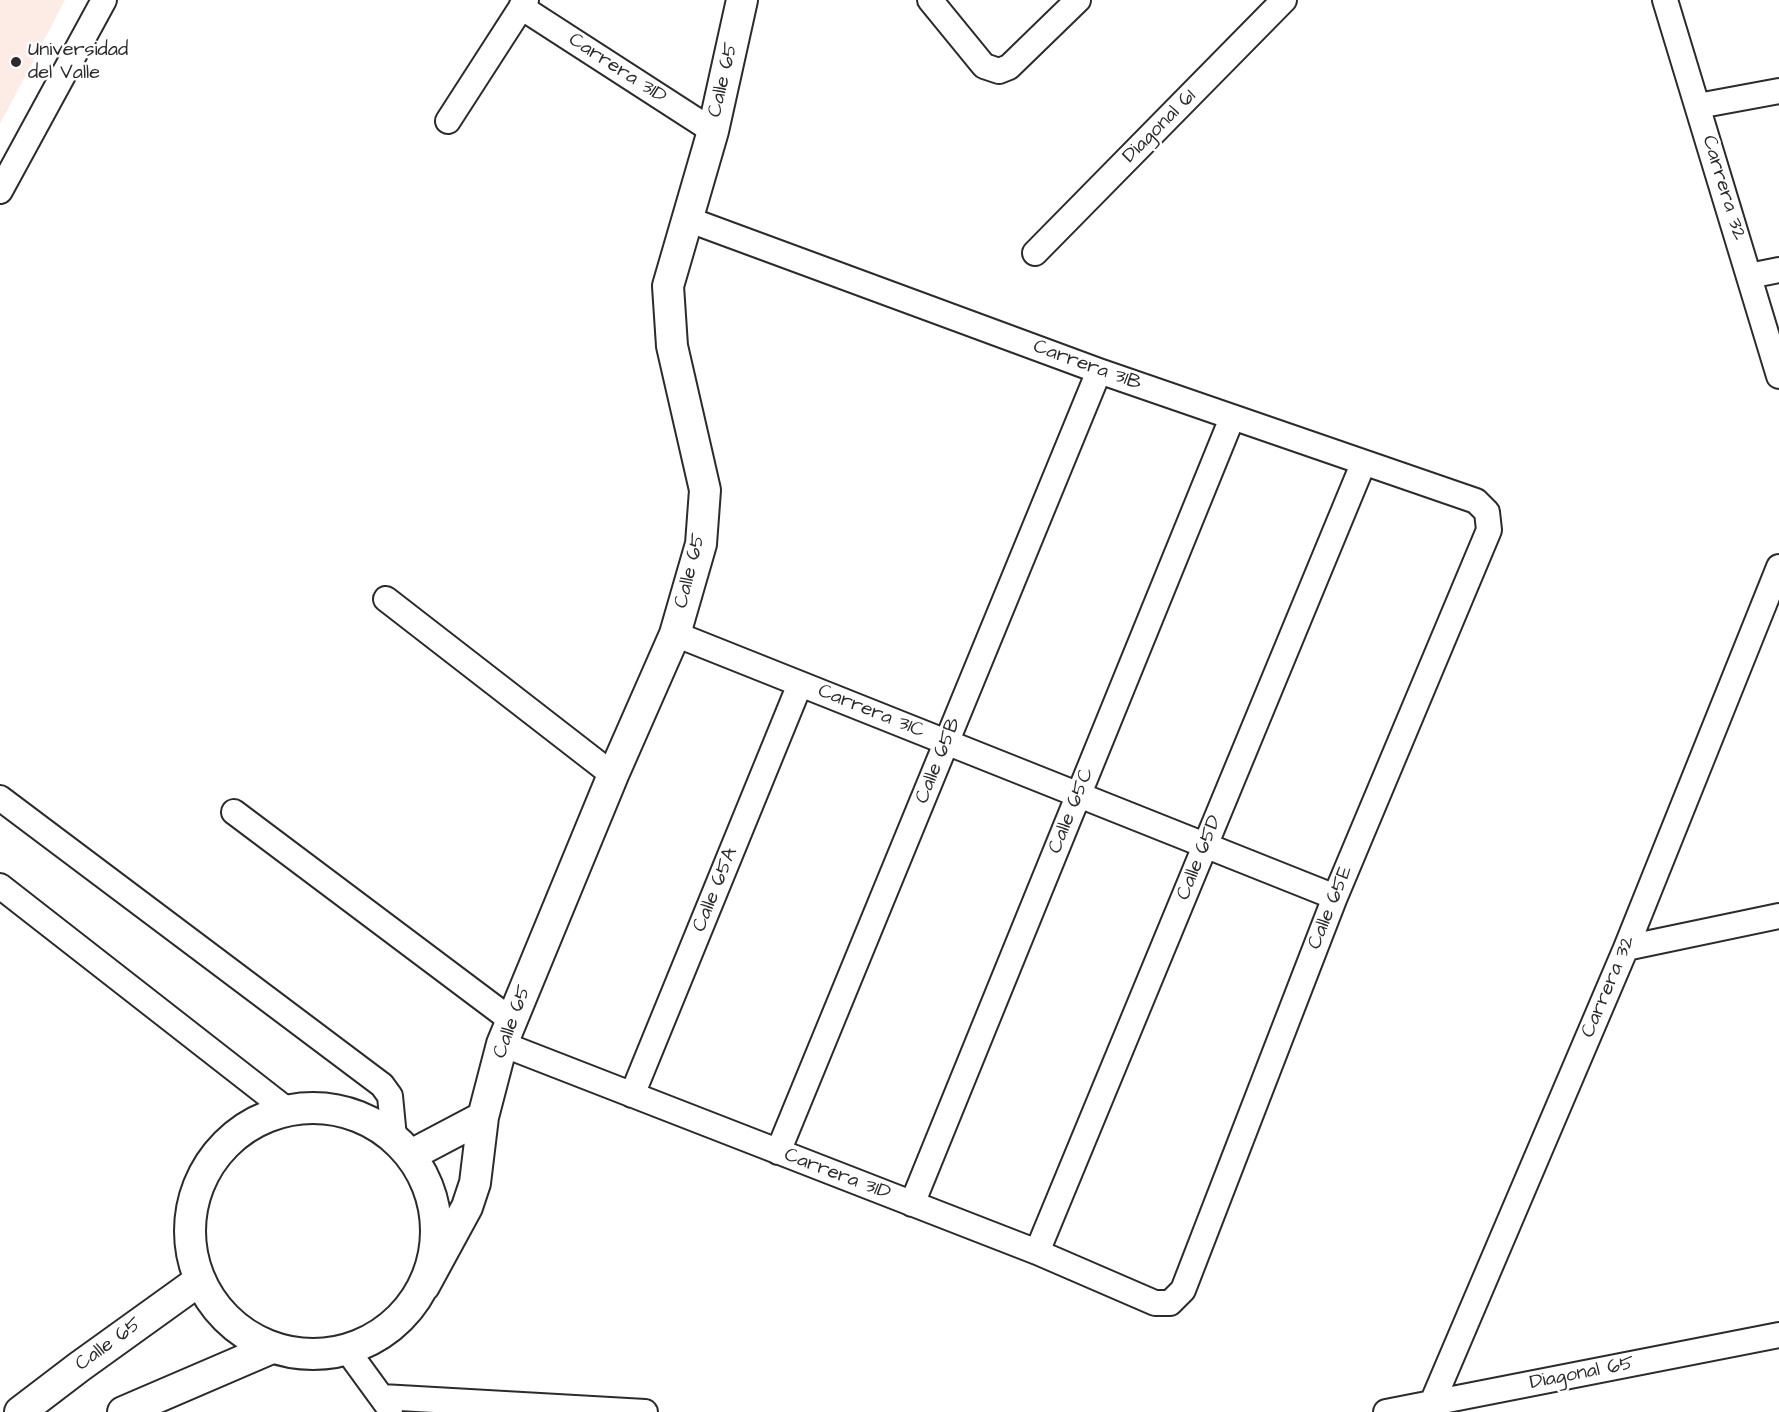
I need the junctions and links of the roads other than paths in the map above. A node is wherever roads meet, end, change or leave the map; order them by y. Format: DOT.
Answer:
graph roads {
  1 [pos="104,0"];
  2 [pos="742,0"];
  3 [pos="930,0"];
  4 [pos="1078,0"];
  5 [pos="1284,0"];
  6 [pos="1665,0"];
  7 [pos="523,4"];
  8 [pos="1779,91"];
  9 [pos="1698,106"];
  10 [pos="448,121"];
  11 [pos="712,130"];
  12 [pos="0,191"];
  13 [pos="687,219"];
  14 [pos="1035,254"];
  15 [pos="1779,270"];
  16 [pos="1749,276"];
  17 [pos="1100,371"];
  18 [pos="1779,376"];
  19 [pos="1232,418"];
  20 [pos="1363,464"];
  21 [pos="1487,512"];
  22 [pos="1779,567"];
  23 [pos="386,599"];
  24 [pos="675,634"];
  25 [pos="800,684"];
  26 [pos="947,742"];
  27 [pos="613,775"];
  28 [pos="1079,795"];
  29 [pos="0,798"];
  30 [pos="234,812"];
  31 [pos="1206,845"];
  32 [pos="0,886"];
  33 [pos="1335,897"];
  34 [pos="1779,916"];
  35 [pos="1626,948"];
  36 [pos="507,1032"];
  37 [pos="632,1095"];
  38 [pos="287,1110"];
  39 [pos="483,1117"];
  40 [pos="403,1146"];
  41 [pos="778,1152"];
  42 [pos="912,1204"];
  43 [pos="1037,1252"];
  44 [pos="200,1280"];
  45 [pos="424,1286"];
  46 [pos="1170,1303"];
  47 [pos="1779,1335"];
  48 [pos="272,1348"];
  49 [pos="347,1350"];
  50 [pos="1432,1403"];
  51 [pos="387,1404"];
  52 [pos="20,1412"];
  53 [pos="123,1412"];
  54 [pos="645,1412"];
  55 [pos="1386,1412"];
  1 -- 12 [label="street"];
  2 -- 11 [label="street, Calle 65"];
  3 -- 4 [label="street"];
  5 -- 14 [label="street, Diagonal 61"];
  6 -- 9 [label="street, Carrera 32"];
  7 -- 10 [label="street"];
  7 -- 11 [label="street, Carrera 31D"];
  8 -- 9 [label="street"];
  9 -- 16 [label="street, Carrera 32"];
  11 -- 13 [label="street, Calle 65"];
  13 -- 17 [label="street, Carrera 31B"];
  13 -- 24 [label="street, Calle 65"];
  15 -- 16 [label="street"];
  16 -- 18 [label="street, Carrera 32"];
  17 -- 19 [label="street, Carrera 31B"];
  17 -- 26 [label="street, Calle 65B"];
  19 -- 20 [label="street, Carrera 31B"];
  19 -- 28 [label="street, Calle 65C"];
  20 -- 21 [label="street, Carrera 31B"];
  20 -- 31 [label="street, Calle 65D"];
  21 -- 33 [label="street, Calle 65E"];
  22 -- 35 [label="street, Carrera 32"];
  23 -- 27 [label="street"];
  24 -- 25 [label="street, Carrera 31C"];
  24 -- 27 [label="street, Calle 65"];
  25 -- 26 [label="street, Carrera 31C"];
  25 -- 37 [label="street, Calle 65A"];
  26 -- 28 [label="street, Carrera 31C"];
  26 -- 41 [label="street, Calle 65B"];
  27 -- 36 [label="street, Calle 65"];
  28 -- 31 [label="street, Carrera 31C"];
  28 -- 42 [label="street, Calle 65C"];
  29 -- 40 [label="street"];
  30 -- 36 [label="street, Carrera 31D"];
  31 -- 33 [label="street, Carrera 31C"];
  31 -- 43 [label="street, Calle 65D"];
  32 -- 38 [label="street"];
  33 -- 46 [label="street, Calle 65E"];
  34 -- 35 [label="street"];
  35 -- 50 [label="street, Carrera 32"];
  36 -- 37 [label="street, Carrera 31D"];
  36 -- 39 [label="street, Calle 65"];
  37 -- 41 [label="street, Carrera 31D"];
  38 -- 40 [label="street"];
  38 -- 44 [label="street"];
  39 -- 40 [label="street"];
  39 -- 45 [label="street, Calle 65"];
  40 -- 45 [label="street"];
  41 -- 42 [label="street, Carrera 31D"];
  42 -- 43 [label="street, Carrera 31D"];
  43 -- 46 [label="street, Carrera 31D"];
  44 -- 48 [label="street"];
  44 -- 52 [label="street, Calle 65"];
  45 -- 49 [label="street"];
  47 -- 50 [label="street, Diagonal 65"];
  48 -- 49 [label="street"];
  48 -- 53 [label="street"];
  49 -- 51 [label="street"];
  50 -- 55 [label="street, Diagonal 65"];
  51 -- 54 [label="street"];
}
